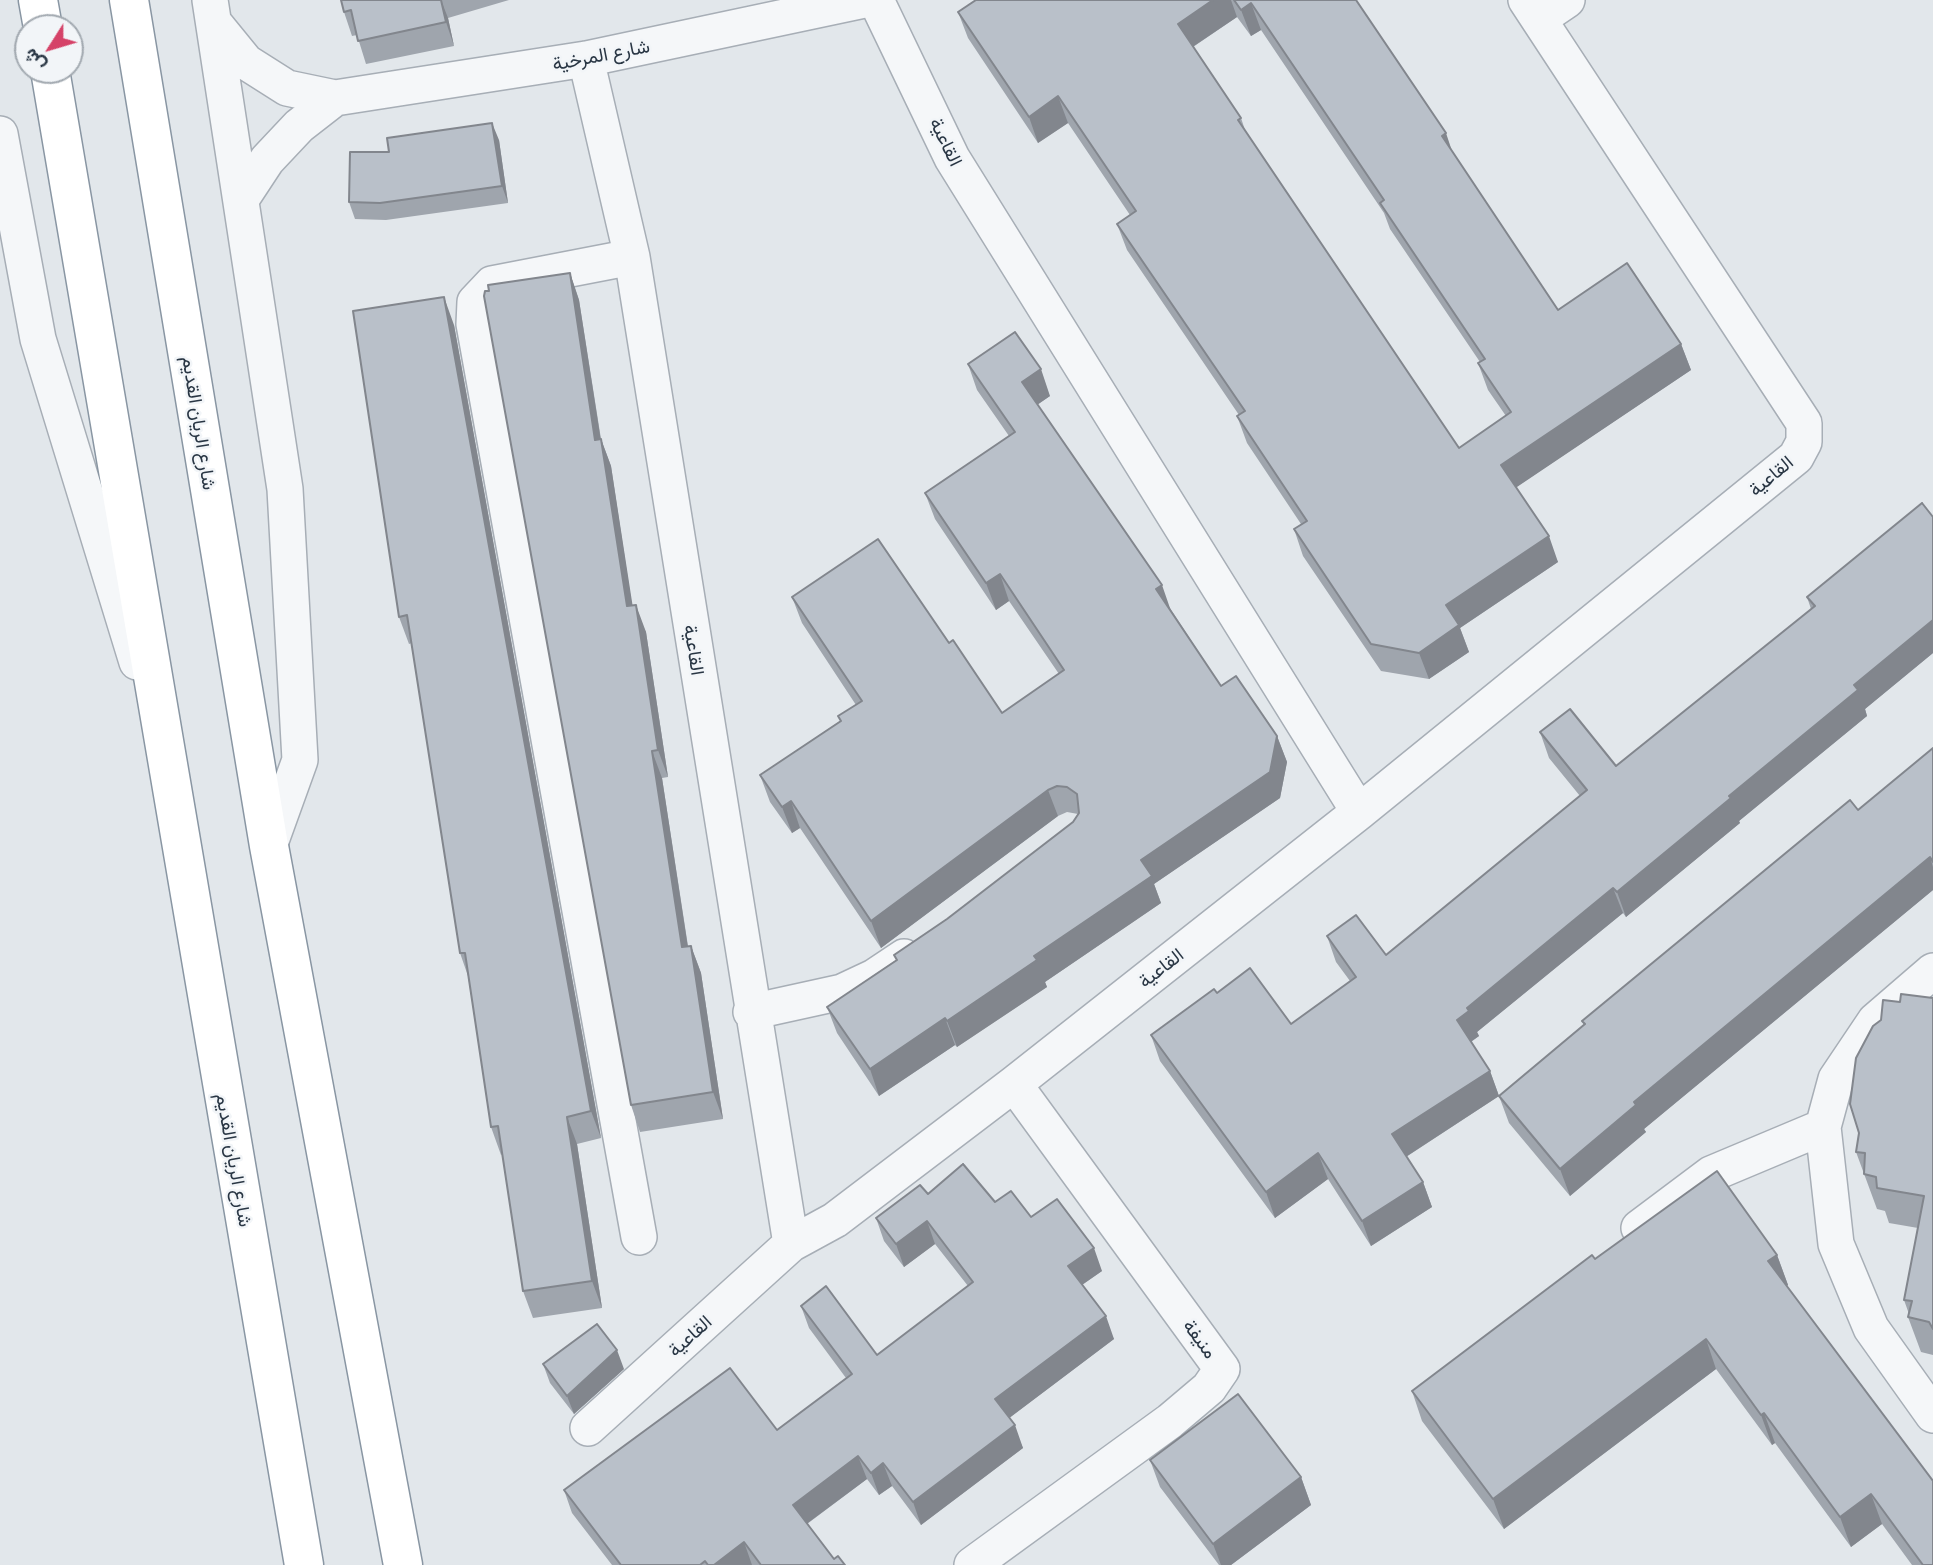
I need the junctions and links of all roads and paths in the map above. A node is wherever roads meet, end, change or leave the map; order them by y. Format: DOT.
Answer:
graph roads {
  1 [pos="129,0"];
  2 [pos="865,0"];
  3 [pos="876,0"];
  4 [pos="1544,6"];
  5 [pos="212,12"];
  6 [pos="586,59"];
  7 [pos="52,84"];
  8 [pos="335,98"];
  9 [pos="0,134"];
  10 [pos="242,198"];
  11 [pos="632,257"];
  12 [pos="166,755"];
  13 [pos="1359,812"];
  14 [pos="269,846"];
  15 [pos="934,936"];
  16 [pos="1933,971"];
  17 [pos="751,1012"];
  18 [pos="1014,1084"];
  19 [pos="1823,1127"];
  20 [pos="1639,1228"];
  21 [pos="639,1237"];
  22 [pos="791,1244"];
  23 [pos="1933,1415"];
  24 [pos="588,1428"];
  25 [pos="304,1565"];
  26 [pos="403,1565"];
  27 [pos="972,1565"];
  1 -- 14 [label="highway, شارع الريان القديم"];
  2 -- 6 [label="street, شارع المرخية"];
  3 -- 13 [label="street, القاعية"];
  4 -- 13 [label="street, القاعية"];
  5 -- 8 [label="street, شارع المرخية"];
  5 -- 10 [label="street"];
  6 -- 8 [label="street, شارع المرخية"];
  6 -- 11 [label="street, القاعية"];
  7 -- 12 [label="highway, شارع الريان القديم"];
  8 -- 10 [label="street, شارع المرخية"];
  9 -- 12 [label="street, شارع الريان القديم"];
  10 -- 14 [label="street"];
  11 -- 17 [label="street, القاعية"];
  11 -- 21 [label="street"];
  12 -- 25 [label="highway, شارع الريان القديم"];
  13 -- 18 [label="street, القاعية"];
  14 -- 26 [label="highway, شارع الريان القديم"];
  15 -- 17 [label="street"];
  16 -- 19 [label="street"];
  17 -- 22 [label="street, القاعية"];
  18 -- 22 [label="street, القاعية"];
  18 -- 27 [label="street, منيفة"];
  19 -- 20 [label="street"];
  19 -- 23 [label="street"];
  22 -- 24 [label="street, القاعية"];
}
